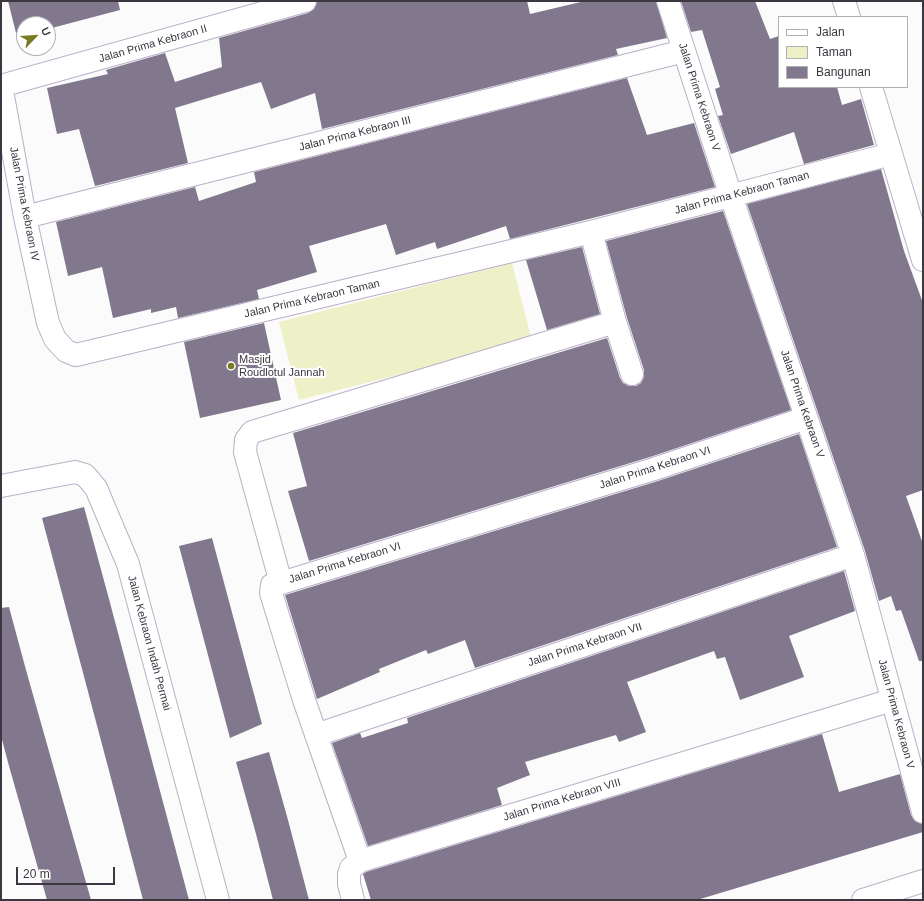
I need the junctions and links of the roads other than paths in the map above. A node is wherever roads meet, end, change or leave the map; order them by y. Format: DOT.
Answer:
graph roads {
  1 [pos="305,1"];
  2 [pos="668,1"];
  3 [pos="844,1"];
  4 [pos="849,16"];
  5 [pos="684,51"];
  6 [pos="1,86"];
  7 [pos="871,88"];
  8 [pos="891,154"];
  9 [pos="731,196"];
  10 [pos="25,217"];
  11 [pos="592,232"];
  12 [pos="923,260"];
  13 [pos="615,322"];
  14 [pos="48,323"];
  15 [pos="632,374"];
  16 [pos="806,418"];
  17 [pos="1,486"];
  18 [pos="853,555"];
  19 [pos="282,583"];
  20 [pos="892,700"];
  21 [pos="316,735"];
  22 [pos="923,812"];
  23 [pos="360,861"];
  24 [pos="923,881"];
  25 [pos="218,900"];
  26 [pos="353,900"];
  27 [pos="863,900"];
  1 -- 6 [label="street, Jalan Prima Kebraon II"];
  2 -- 5 [label="street, Jalan Prima Kebraon V"];
  3 -- 4 [label="street"];
  5 -- 9 [label="street, Jalan Prima Kebraon V"];
  5 -- 10 [label="street, Jalan Prima Kebraon III"];
  6 -- 10 [label="street, Jalan Prima Kebraon IV"];
  7 -- 8 [label="street"];
  8 -- 9 [label="street, Jalan Prima Kebraon Taman"];
  8 -- 12 [label="street"];
  9 -- 11 [label="street, Jalan Prima Kebraon Taman"];
  9 -- 16 [label="street, Jalan Prima Kebraon V"];
  10 -- 14 [label="street, Jalan Prima Kebraon IV"];
  11 -- 13 [label="street"];
  11 -- 14 [label="street, Jalan Prima Kebraon Taman"];
  13 -- 15 [label="street"];
  13 -- 19 [label="street, Jalan Prima Kebraon VI"];
  16 -- 18 [label="street, Jalan Prima Kebraon V"];
  16 -- 19 [label="street, Jalan Prima Kebraon VI"];
  17 -- 25 [label="street, Jalan Kebraon Indah Permai"];
  18 -- 20 [label="street, Jalan Prima Kebraon V"];
  18 -- 21 [label="street, Jalan Prima Kebraon VII"];
  19 -- 21 [label="street"];
  20 -- 22 [label="street, Jalan Prima Kebraon V"];
  20 -- 23 [label="street, Jalan Prima Kebraon VIII"];
  21 -- 23 [label="street"];
  23 -- 26 [label="street"];
  24 -- 27 [label="street"];
}
